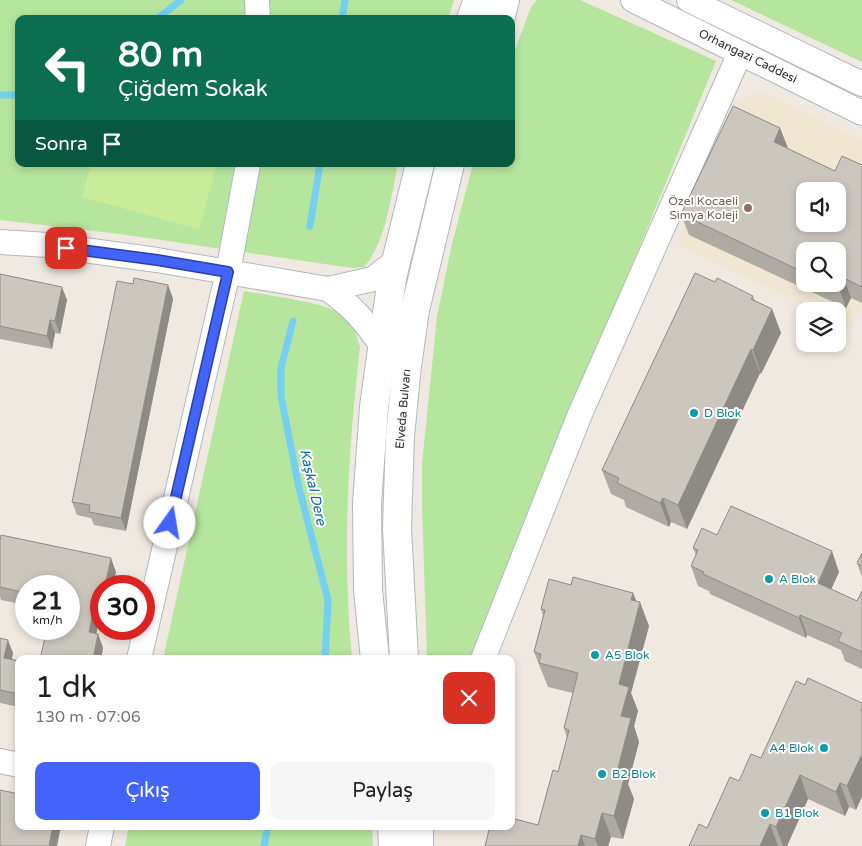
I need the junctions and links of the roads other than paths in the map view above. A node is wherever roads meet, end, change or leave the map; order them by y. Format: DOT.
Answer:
graph roads {
  1 [pos="257,0"];
  2 [pos="478,0"];
  3 [pos="506,0"];
  4 [pos="633,0"];
  5 [pos="689,0"];
  6 [pos="258,15"];
  7 [pos="472,15"];
  8 [pos="501,15"];
  9 [pos="740,52"];
  10 [pos="862,84"];
  11 [pos="862,113"];
  12 [pos="247,167"];
  13 [pos="419,167"];
  14 [pos="449,167"];
  15 [pos="0,242"];
  16 [pos="396,261"];
  17 [pos="228,272"];
  18 [pos="328,289"];
  19 [pos="382,346"];
  20 [pos="140,655"];
  21 [pos="375,655"];
  22 [pos="404,655"];
  23 [pos="486,655"];
  24 [pos="0,761"];
  25 [pos="15,764"];
  26 [pos="101,830"];
  27 [pos="392,830"];
  28 [pos="98,846"];
  29 [pos="393,846"];
  1 -- 6 [label="street"];
  2 -- 7 [label="main road"];
  3 -- 8 [label="main road"];
  4 -- 9 [label="street, Orhangazi Caddesi"];
  5 -- 10 [label="street, Orhangazi Caddesi"];
  9 -- 11 [label="street, Orhangazi Caddesi"];
  9 -- 23 [label="street"];
  12 -- 17 [label="street"];
  13 -- 16 [label="main road"];
  14 -- 22 [label="main road, Elveda Bulvarı"];
  15 -- 17 [label="street"];
  16 -- 18 [label="street"];
  16 -- 19 [label="main road"];
  17 -- 18 [label="street"];
  17 -- 20 [label="street"];
  18 -- 19 [label="street"];
  19 -- 21 [label="main road"];
  24 -- 25 [label="street"];
  26 -- 28 [label="street"];
  27 -- 29 [label="main road"];
}
